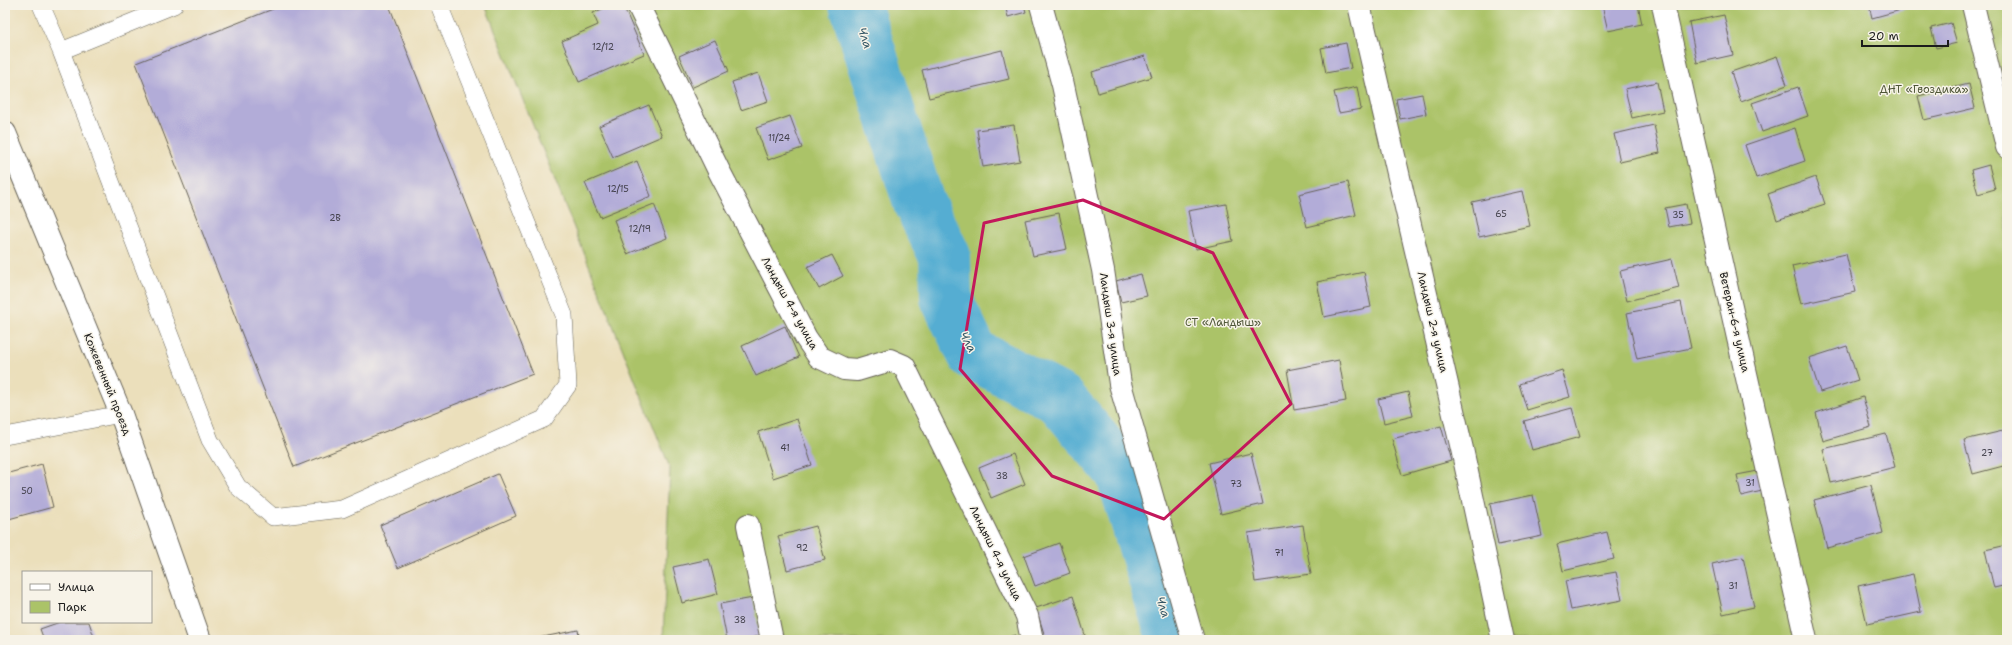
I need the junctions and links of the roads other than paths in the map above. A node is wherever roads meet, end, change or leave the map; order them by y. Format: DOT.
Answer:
graph roads {
  1 [pos="41,5"];
  2 [pos="174,5"];
  3 [pos="439,5"];
  4 [pos="638,5"];
  5 [pos="1041,5"];
  6 [pos="1359,5"];
  7 [pos="1663,5"];
  8 [pos="1974,5"];
  9 [pos="61,51"];
  10 [pos="5,132"];
  11 [pos="2007,147"];
  12 [pos="121,414"];
  13 [pos="5,436"];
  14 [pos="748,525"];
  15 [pos="200,640"];
  16 [pos="772,640"];
  17 [pos="1032,640"];
  18 [pos="1193,640"];
  19 [pos="1503,640"];
  20 [pos="1806,640"];
  1 -- 9 [label="lane"];
  2 -- 9 [label="lane"];
  3 -- 9 [label="lane"];
  4 -- 17 [label="street, Ландыш 4-я улица"];
  5 -- 18 [label="street, Ландыш 3-я улица"];
  6 -- 19 [label="street, Ландыш 2-я улица"];
  7 -- 20 [label="street, Ветеран-6-я улица"];
  8 -- 11 [label="street"];
  10 -- 12 [label="street, Кожевенный проезд"];
  12 -- 13 [label="lane"];
  12 -- 15 [label="street, Кожевенный проезд"];
  14 -- 16 [label="street"];
}
